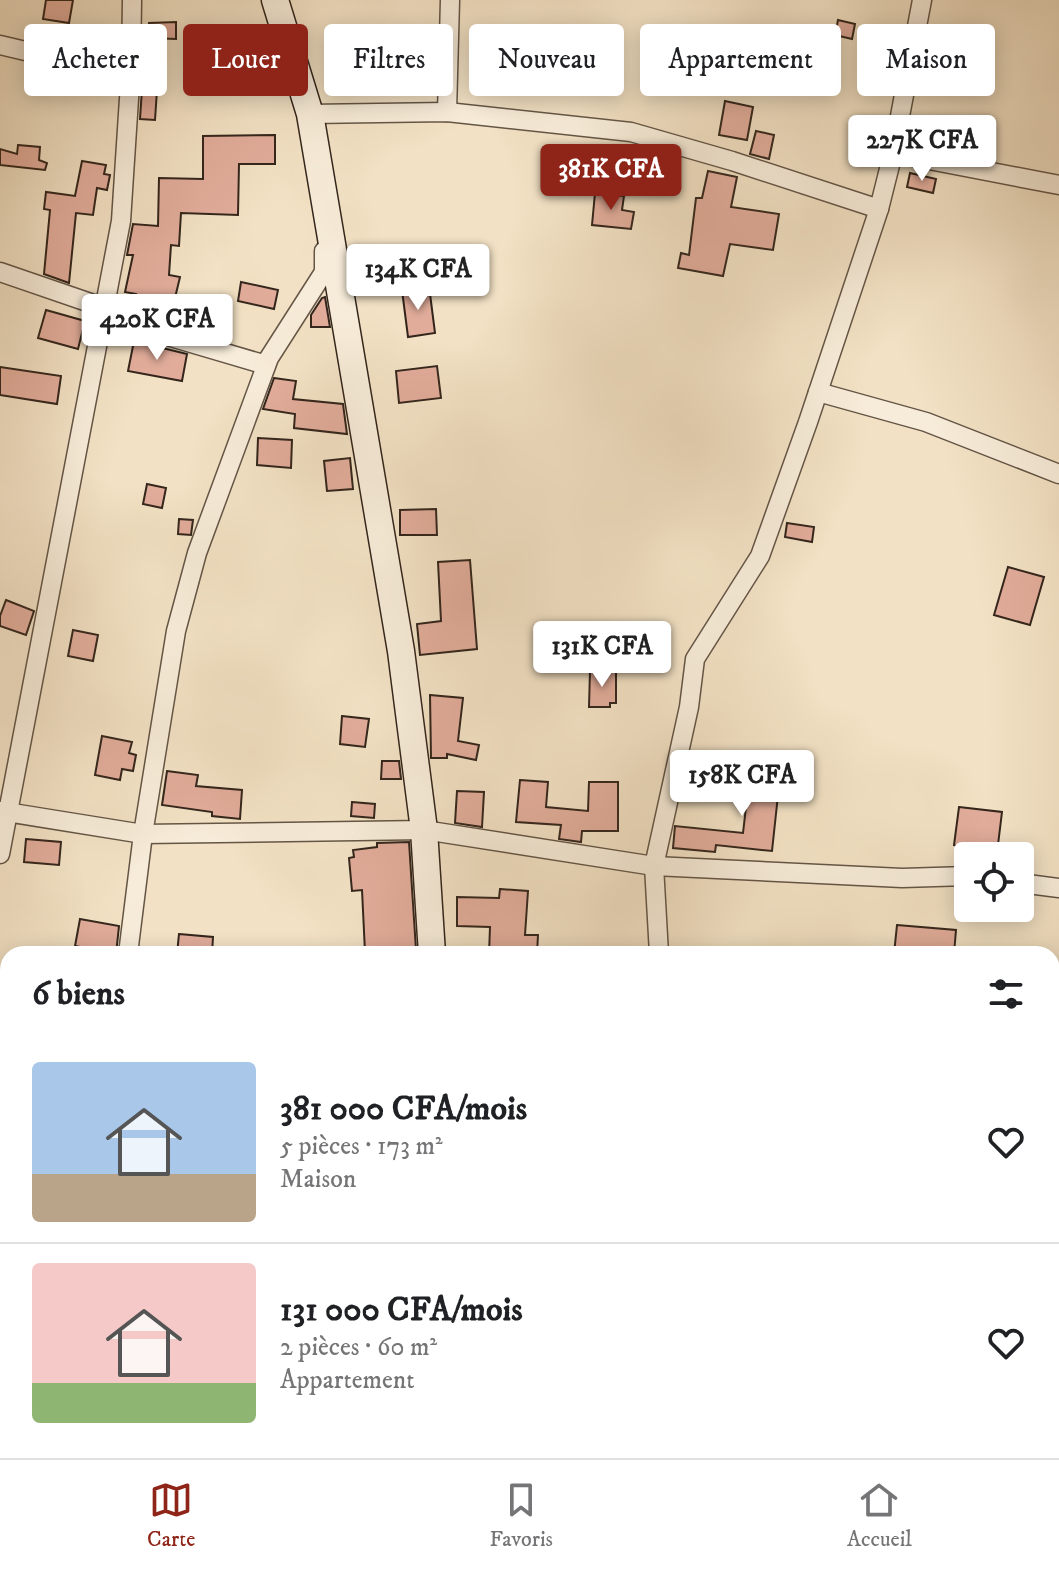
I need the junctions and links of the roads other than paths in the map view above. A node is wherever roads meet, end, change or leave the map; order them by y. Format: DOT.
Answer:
graph roads {
  1 [pos="132,0"];
  2 [pos="275,0"];
  3 [pos="450,0"];
  4 [pos="922,0"];
  5 [pos="132,24"];
  6 [pos="0,45"];
  7 [pos="24,51"];
  8 [pos="130,96"];
  9 [pos="447,112"];
  10 [pos="310,114"];
  11 [pos="893,153"];
  12 [pos="323,184"];
  13 [pos="1059,185"];
  14 [pos="879,209"];
  15 [pos="0,272"];
  16 [pos="104,313"];
  17 [pos="266,365"];
  18 [pos="818,392"];
  19 [pos="1059,474"];
  20 [pos="4,811"];
  21 [pos="424,830"];
  22 [pos="143,834"];
  23 [pos="0,854"];
  24 [pos="654,866"];
  25 [pos="954,876"];
  26 [pos="1034,885"];
  27 [pos="1059,888"];
  28 [pos="129,946"];
  29 [pos="431,946"];
  30 [pos="659,946"];
  1 -- 5 [label="street"];
  2 -- 10 [label="street"];
  3 -- 9 [label="street"];
  4 -- 11 [label="street"];
  6 -- 7 [label="street"];
  8 -- 16 [label="street"];
  9 -- 10 [label="street"];
  9 -- 14 [label="street"];
  10 -- 12 [label="street"];
  11 -- 13 [label="street"];
  11 -- 14 [label="street"];
  12 -- 17 [label="street"];
  12 -- 21 [label="street"];
  14 -- 18 [label="street"];
  15 -- 16 [label="street"];
  16 -- 17 [label="street"];
  16 -- 20 [label="street"];
  17 -- 22 [label="street"];
  18 -- 19 [label="street"];
  18 -- 24 [label="street"];
  20 -- 22 [label="street"];
  20 -- 23 [label="street"];
  21 -- 22 [label="street"];
  21 -- 24 [label="street"];
  21 -- 29 [label="street"];
  22 -- 28 [label="street"];
  24 -- 25 [label="street"];
  24 -- 30 [label="street"];
  26 -- 27 [label="street"];
}
